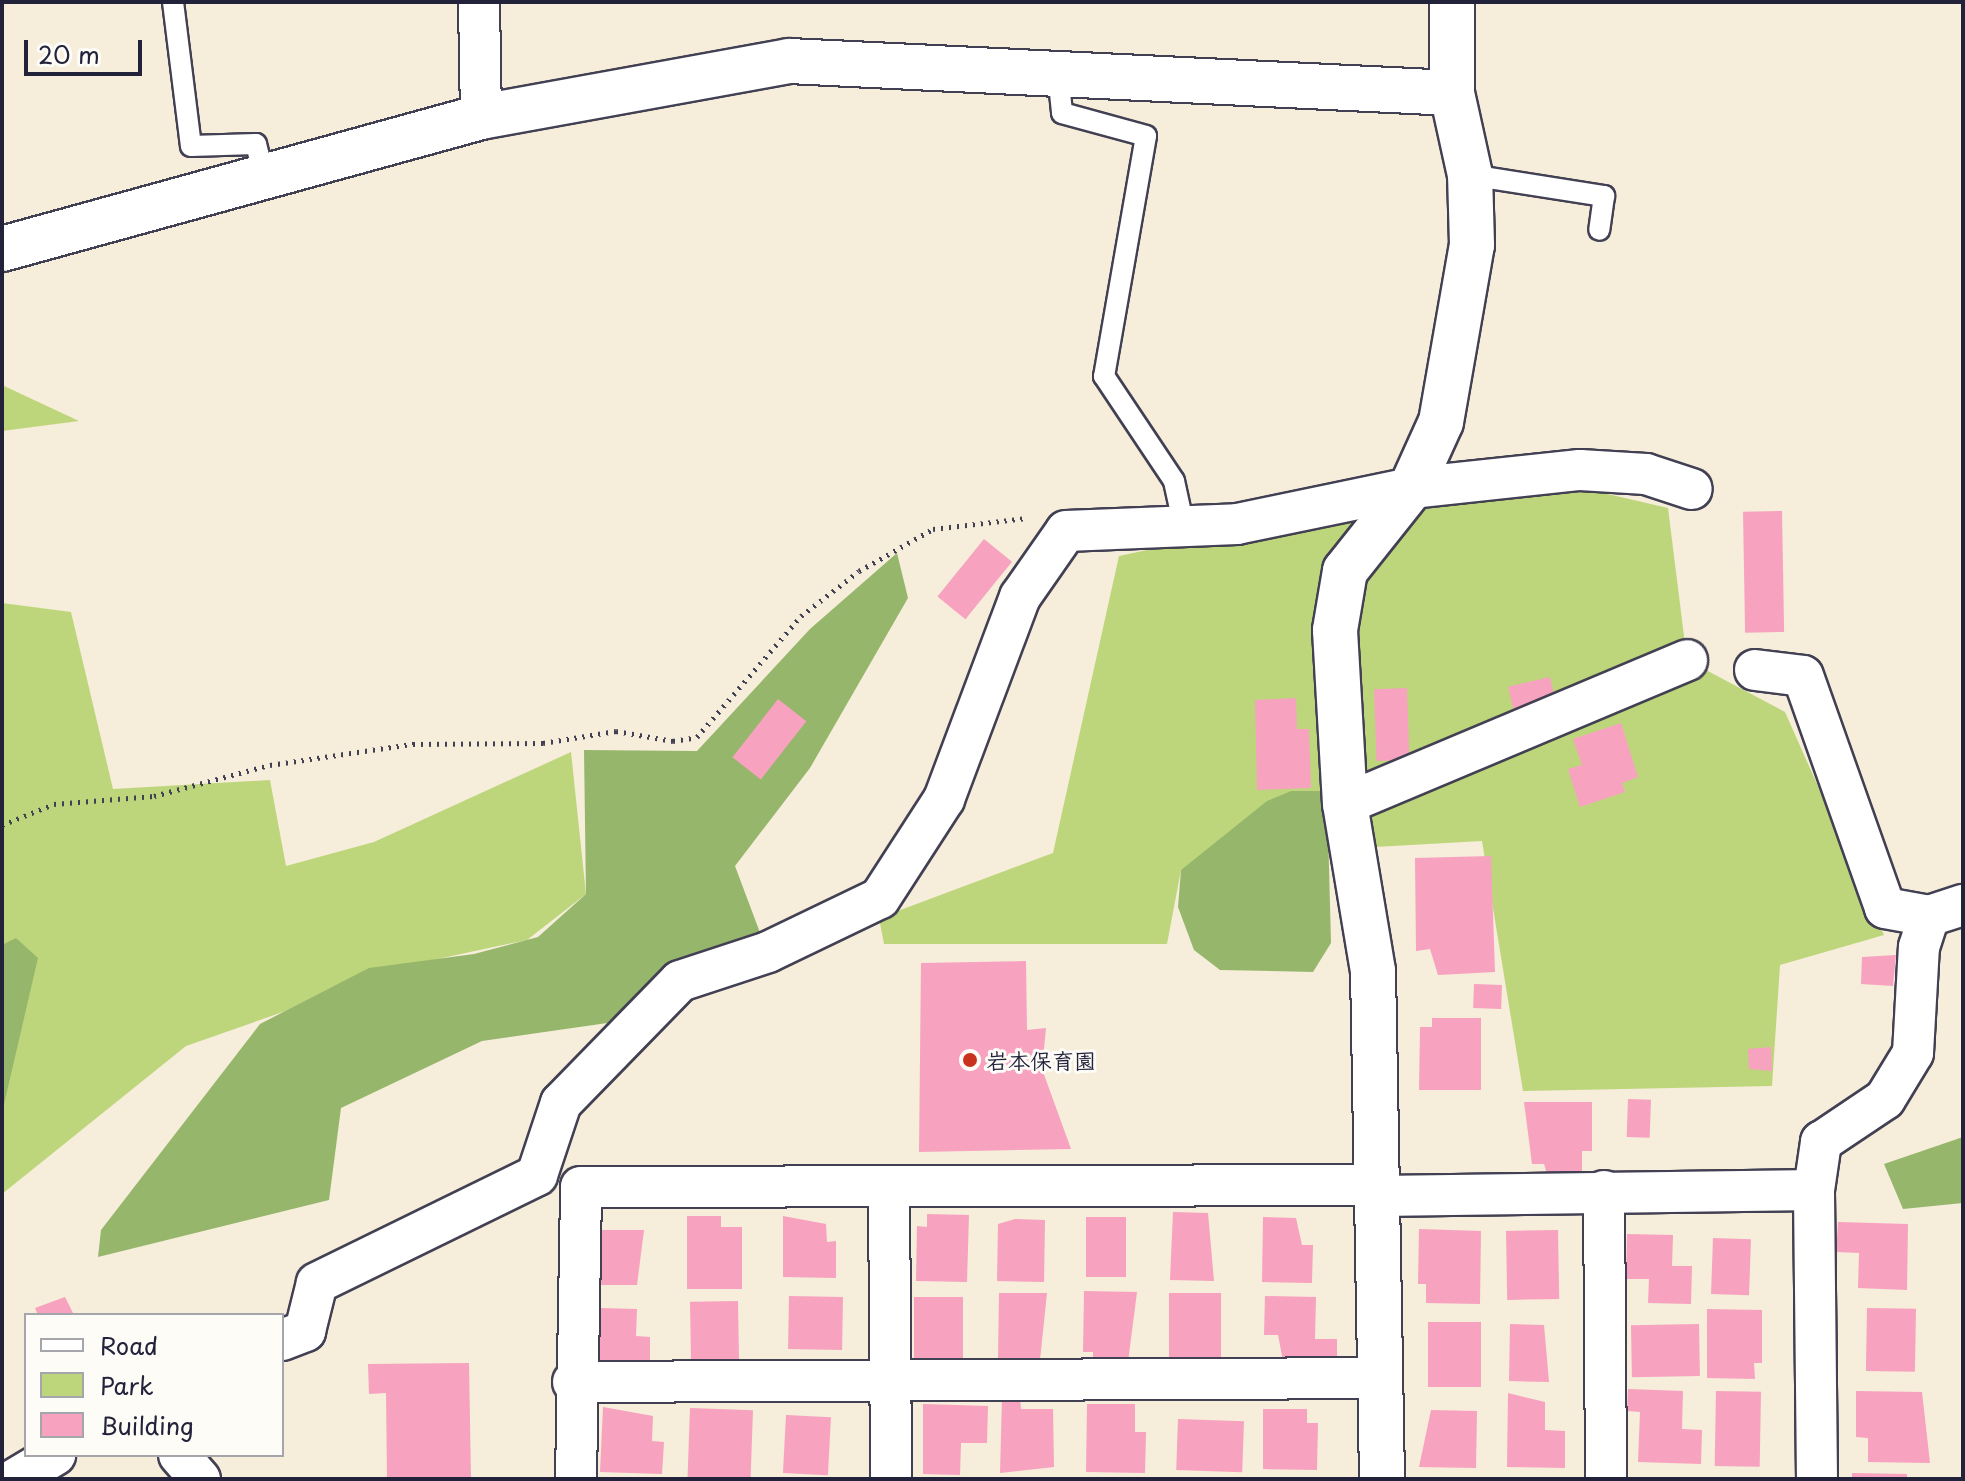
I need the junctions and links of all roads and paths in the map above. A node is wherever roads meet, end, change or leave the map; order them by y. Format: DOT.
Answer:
graph roads {
  1 [pos="173,2"];
  2 [pos="479,2"];
  3 [pos="1452,2"];
  4 [pos="1058,74"];
  5 [pos="1452,93"];
  6 [pos="481,117"];
  7 [pos="1470,175"];
  8 [pos="264,177"];
  9 [pos="1599,230"];
  10 [pos="2,249"];
  11 [pos="1411,488"];
  12 [pos="1692,489"];
  13 [pos="1184,527"];
  14 [pos="1066,531"];
  15 [pos="1687,660"];
  16 [pos="1755,670"];
  17 [pos="1345,804"];
  18 [pos="2,825"];
  19 [pos="1946,910"];
  20 [pos="889,1187"];
  21 [pos="1380,1190"];
  22 [pos="1814,1190"];
  23 [pos="1604,1191"];
  24 [pos="284,1339"];
  25 [pos="1382,1378"];
  26 [pos="573,1382"];
  27 [pos="890,1383"];
  28 [pos="52,1457"];
  29 [pos="181,1457"];
  30 [pos="15,1479"];
  31 [pos="200,1479"];
  32 [pos="576,1479"];
  33 [pos="891,1479"];
  34 [pos="1382,1479"];
  35 [pos="1606,1479"];
  36 [pos="1817,1479"];
  1 -- 8 [label="lane"];
  2 -- 6 [label="street"];
  3 -- 5 [label="street"];
  4 -- 5 [label="street"];
  4 -- 6 [label="street"];
  4 -- 13 [label="lane"];
  5 -- 7 [label="street"];
  6 -- 8 [label="street"];
  7 -- 9 [label="lane"];
  7 -- 11 [label="street"];
  8 -- 10 [label="street"];
  11 -- 12 [label="street"];
  11 -- 13 [label="street"];
  11 -- 17 [label="street"];
  13 -- 14 [label="street"];
  14 -- 18 [label="path"];
  14 -- 24 [label="street"];
  15 -- 17 [label="street"];
  16 -- 19 [label="street"];
  17 -- 21 [label="street"];
  19 -- 22 [label="street"];
  20 -- 21 [label="street"];
  20 -- 26 [label="street"];
  20 -- 27 [label="street"];
  21 -- 23 [label="street"];
  21 -- 25 [label="street"];
  22 -- 23 [label="street"];
  22 -- 36 [label="street"];
  23 -- 35 [label="street"];
  25 -- 27 [label="street"];
  25 -- 34 [label="street"];
  26 -- 27 [label="street"];
  26 -- 32 [label="street"];
  27 -- 33 [label="street"];
  28 -- 30 [label="street"];
  29 -- 31 [label="street"];
}
